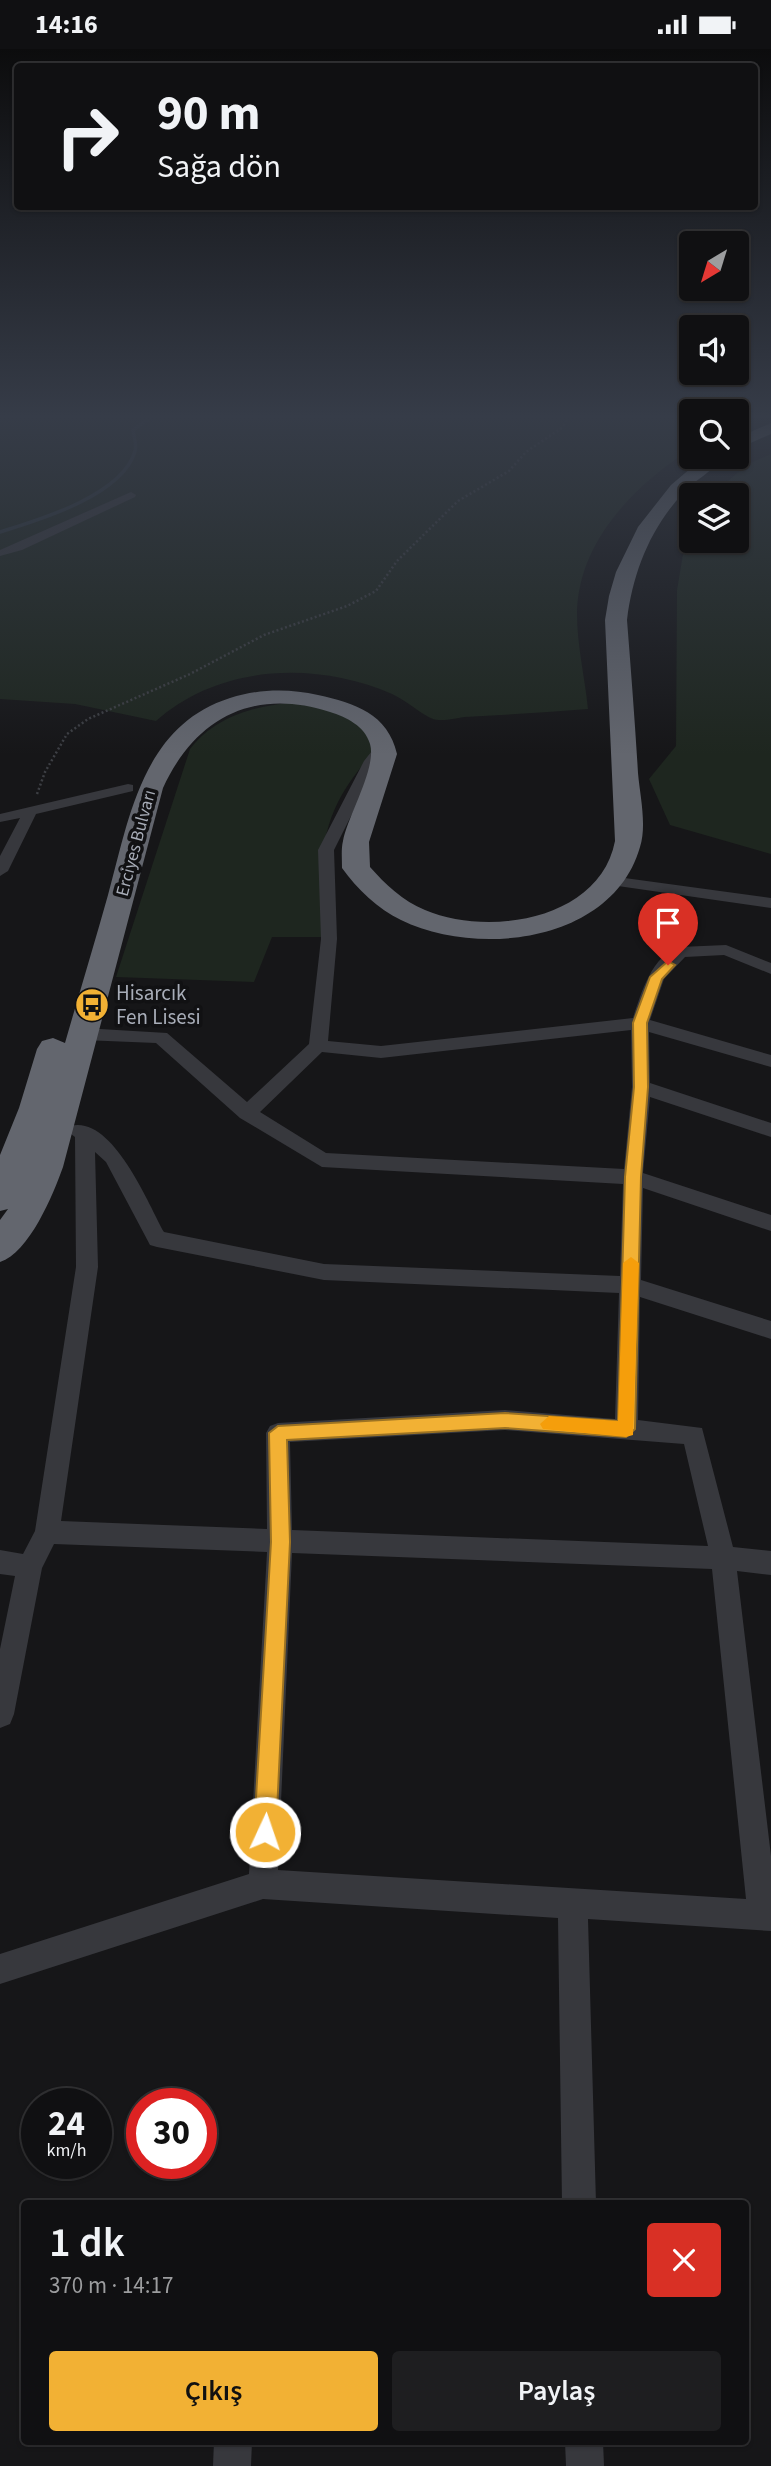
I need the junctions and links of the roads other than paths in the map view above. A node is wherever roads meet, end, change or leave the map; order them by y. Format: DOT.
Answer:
graph roads {
  1 [pos="59,529"];
  2 [pos="629,529"];
  3 [pos="648,529"];
  4 [pos="0,553"];
  5 [pos="384,745"];
  6 [pos="128,788"];
  7 [pos="30,813"];
  8 [pos="0,818"];
  9 [pos="0,871"];
  10 [pos="610,881"];
  11 [pos="771,903"];
  12 [pos="93,909"];
  13 [pos="771,969"];
  14 [pos="66,1003"];
  15 [pos="640,1023"];
  16 [pos="83,1034"];
  17 [pos="318,1045"];
  18 [pos="771,1061"];
  19 [pos="641,1087"];
  20 [pos="247,1113"];
  21 [pos="771,1130"];
  22 [pos="71,1131"];
  23 [pos="633,1177"];
  24 [pos="0,1198"];
  25 [pos="771,1223"];
  26 [pos="0,1248"];
  27 [pos="630,1285"];
  28 [pos="771,1330"];
  29 [pos="626,1429"];
  30 [pos="47,1532"];
  31 [pos="280,1542"];
  32 [pos="723,1557"];
  33 [pos="0,1562"];
  34 [pos="771,1563"];
  35 [pos="30,1567"];
  36 [pos="0,1714"];
  37 [pos="262,1884"];
  38 [pos="573,1903"];
  39 [pos="767,1915"];
  40 [pos="0,1969"];
  41 [pos="579,2200"];
  42 [pos="233,2445"];
  43 [pos="584,2445"];
  44 [pos="232,2466"];
  45 [pos="585,2466"];
  1 -- 4 [label="street"];
  2 -- 6 [label="highway, Erciyes Bulvarı"];
  3 -- 10 [label="highway"];
  5 -- 10 [label="highway"];
  5 -- 16 [label="highway, Erciyes Bulvarı"];
  5 -- 17 [label="street"];
  6 -- 7 [label="street"];
  6 -- 12 [label="highway, Erciyes Bulvarı"];
  7 -- 8 [label="street"];
  7 -- 9 [label="street"];
  10 -- 11 [label="street"];
  13 -- 15 [label="street"];
  14 -- 24 [label="highway"];
  15 -- 17 [label="street"];
  15 -- 18 [label="street"];
  15 -- 19 [label="street"];
  16 -- 20 [label="street"];
  16 -- 22 [label="highway, Erciyes Bulvarı"];
  17 -- 20 [label="street"];
  19 -- 21 [label="street"];
  19 -- 23 [label="street"];
  20 -- 23 [label="street"];
  22 -- 26 [label="highway, Erciyes Bulvarı"];
  22 -- 27 [label="street"];
  22 -- 30 [label="street"];
  23 -- 25 [label="street"];
  23 -- 27 [label="street"];
  27 -- 28 [label="street"];
  27 -- 29 [label="street"];
  29 -- 31 [label="street"];
  29 -- 32 [label="street"];
  30 -- 31 [label="street"];
  30 -- 35 [label="street"];
  31 -- 32 [label="street"];
  31 -- 37 [label="street"];
  32 -- 34 [label="street"];
  32 -- 39 [label="street"];
  33 -- 35 [label="street"];
  35 -- 36 [label="street"];
  37 -- 38 [label="street"];
  37 -- 40 [label="street"];
  38 -- 39 [label="street"];
  38 -- 41 [label="street"];
  42 -- 44 [label="street"];
  43 -- 45 [label="street"];
}
